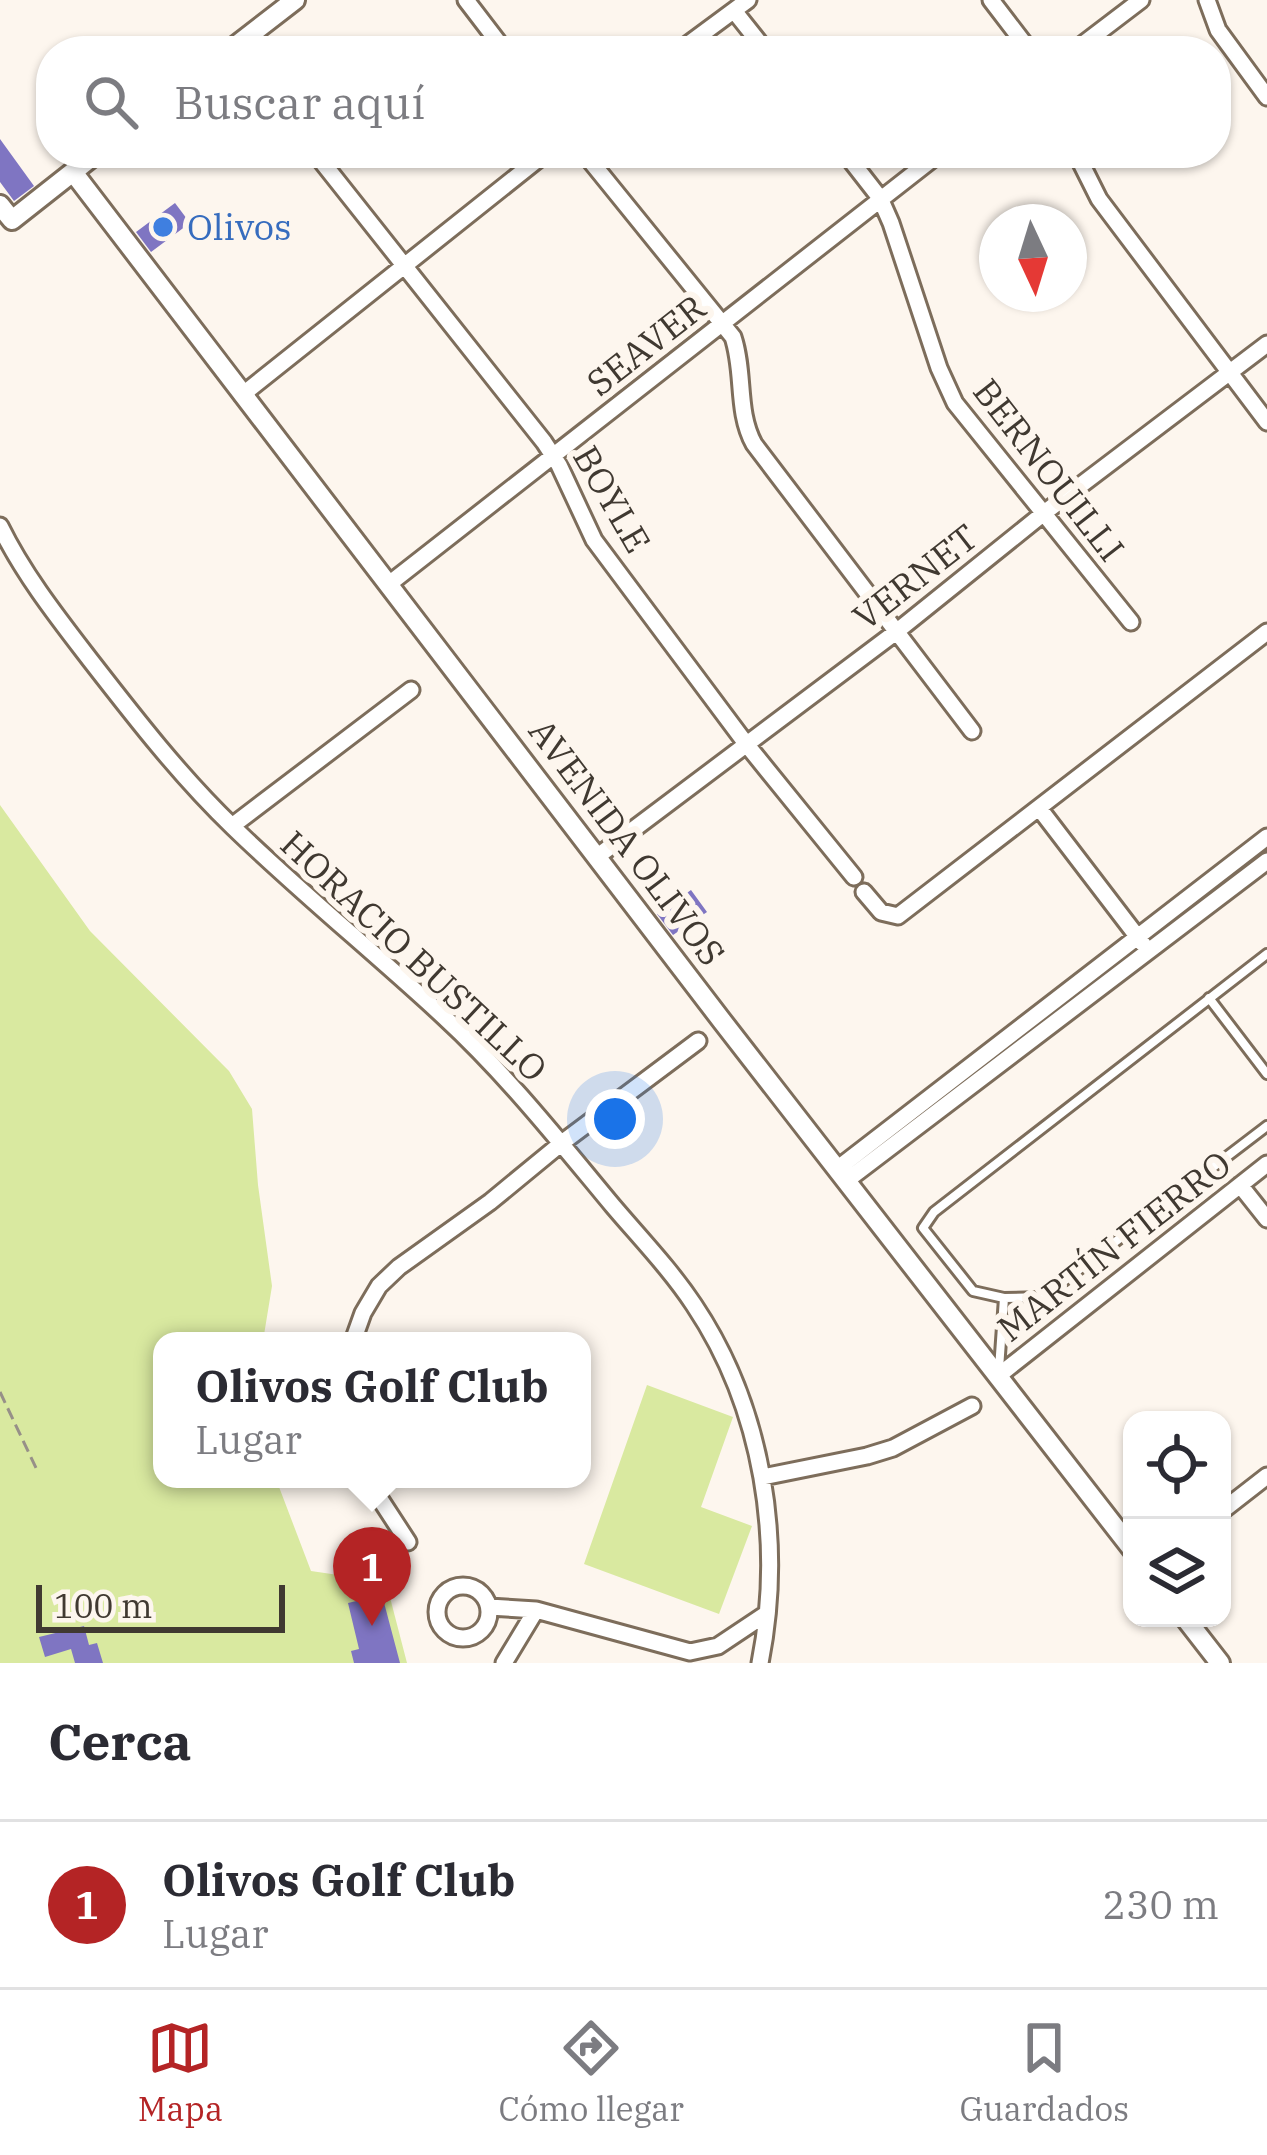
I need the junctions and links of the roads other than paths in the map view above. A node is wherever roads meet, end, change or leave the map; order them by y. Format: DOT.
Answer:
graph roads {
  1 [pos="295,0"];
  2 [pos="466,0"];
  3 [pos="991,0"];
  4 [pos="1141,0"];
  5 [pos="1207,0"];
  6 [pos="742,6"];
  7 [pos="250,36"];
  8 [pos="494,36"];
  9 [pos="701,36"];
  10 [pos="758,36"];
  11 [pos="1019,36"];
  12 [pos="1094,36"];
  13 [pos="1222,36"];
  14 [pos="1231,49"];
  15 [pos="1267,97"];
  16 [pos="78,168"];
  17 [pos="327,168"];
  18 [pos="527,168"];
  19 [pos="596,168"];
  20 [pos="857,168"];
  21 [pos="920,168"];
  22 [pos="1084,168"];
  23 [pos="73,172"];
  24 [pos="880,198"];
  25 [pos="4,219"];
  26 [pos="402,266"];
  27 [pos="724,323"];
  28 [pos="1267,344"];
  29 [pos="1230,373"];
  30 [pos="242,395"];
  31 [pos="1267,422"];
  32 [pos="552,455"];
  33 [pos="1044,513"];
  34 [pos="0,526"];
  35 [pos="389,584"];
  36 [pos="1131,622"];
  37 [pos="896,632"];
  38 [pos="1267,632"];
  39 [pos="412,690"];
  40 [pos="972,731"];
  41 [pos="747,745"];
  42 [pos="1039,808"];
  43 [pos="232,826"];
  44 [pos="1267,837"];
  45 [pos="598,856"];
  46 [pos="1267,861"];
  47 [pos="1143,944"];
  48 [pos="1267,954"];
  49 [pos="1209,998"];
  50 [pos="698,1041"];
  51 [pos="1267,1074"];
  52 [pos="1267,1126"];
  53 [pos="563,1142"];
  54 [pos="1267,1164"];
  55 [pos="842,1175"];
  56 [pos="1240,1185"];
  57 [pos="1267,1219"];
  58 [pos="1004,1298"];
  59 [pos="356,1332"];
  60 [pos="998,1376"];
  61 [pos="972,1406"];
  62 [pos="1267,1476"];
  63 [pos="763,1477"];
  64 [pos="373,1488"];
  65 [pos="1231,1503"];
  66 [pos="1123,1537"];
  67 [pos="408,1542"];
  68 [pos="489,1606"];
  69 [pos="536,1610"];
  70 [pos="766,1614"];
  71 [pos="1192,1627"];
  72 [pos="694,1658"];
  73 [pos="505,1663"];
  74 [pos="760,1663"];
  75 [pos="1220,1663"];
  1 -- 7 [label="street"];
  2 -- 8 [label="street"];
  3 -- 11 [label="street"];
  4 -- 12 [label="street"];
  5 -- 13 [label="street"];
  6 -- 9 [label="street"];
  6 -- 10 [label="street"];
  14 -- 15 [label="street"];
  16 -- 23 [label="street"];
  17 -- 26 [label="street, BOYLE"];
  18 -- 26 [label="street"];
  19 -- 27 [label="street"];
  20 -- 24 [label="street, BERNOUILLI"];
  21 -- 24 [label="street, SEAVER"];
  22 -- 29 [label="street"];
  23 -- 25 [label="street"];
  23 -- 30 [label="street, AVENIDA OLIVOS"];
  24 -- 27 [label="street, SEAVER"];
  24 -- 33 [label="street, BERNOUILLI"];
  26 -- 30 [label="street"];
  26 -- 32 [label="street, BOYLE"];
  27 -- 32 [label="street, SEAVER"];
  27 -- 37 [label="street"];
  28 -- 29 [label="street, VERNET"];
  29 -- 31 [label="street"];
  29 -- 33 [label="street, VERNET"];
  30 -- 35 [label="street, AVENIDA OLIVOS"];
  32 -- 35 [label="street, SEAVER"];
  32 -- 41 [label="street, BOYLE"];
  33 -- 36 [label="street, BERNOUILLI"];
  33 -- 37 [label="street, VERNET"];
  34 -- 43 [label="street, HORACIO BUSTILLO"];
  35 -- 45 [label="street, AVENIDA OLIVOS"];
  37 -- 40 [label="street"];
  37 -- 41 [label="street, VERNET"];
  38 -- 42 [label="street"];
  39 -- 43 [label="street"];
  41 -- 42 [label="street, BOYLE"];
  41 -- 45 [label="street, VERNET"];
  42 -- 47 [label="street"];
  43 -- 53 [label="street, HORACIO BUSTILLO"];
  44 -- 47 [label="street"];
  45 -- 55 [label="street, AVENIDA OLIVOS"];
  46 -- 47 [label="street"];
  47 -- 55 [label="street"];
  48 -- 49 [label="lane"];
  49 -- 51 [label="lane"];
  49 -- 58 [label="lane"];
  50 -- 53 [label="street"];
  52 -- 58 [label="lane"];
  53 -- 59 [label="street"];
  53 -- 63 [label="street, HORACIO BUSTILLO"];
  54 -- 56 [label="street, MARTÍN FIERRO"];
  55 -- 60 [label="street, AVENIDA OLIVOS"];
  56 -- 57 [label="street"];
  56 -- 60 [label="street, MARTÍN FIERRO"];
  58 -- 60 [label="lane"];
  60 -- 66 [label="street, AVENIDA OLIVOS"];
  61 -- 63 [label="street"];
  62 -- 65 [label="street"];
  63 -- 70 [label="street, HORACIO BUSTILLO"];
  64 -- 67 [label="street"];
  68 -- 69 [label="street"];
  69 -- 72 [label="street"];
  69 -- 73 [label="street"];
  70 -- 72 [label="street"];
  70 -- 74 [label="street, HORACIO BUSTILLO"];
  71 -- 75 [label="street"];
}
